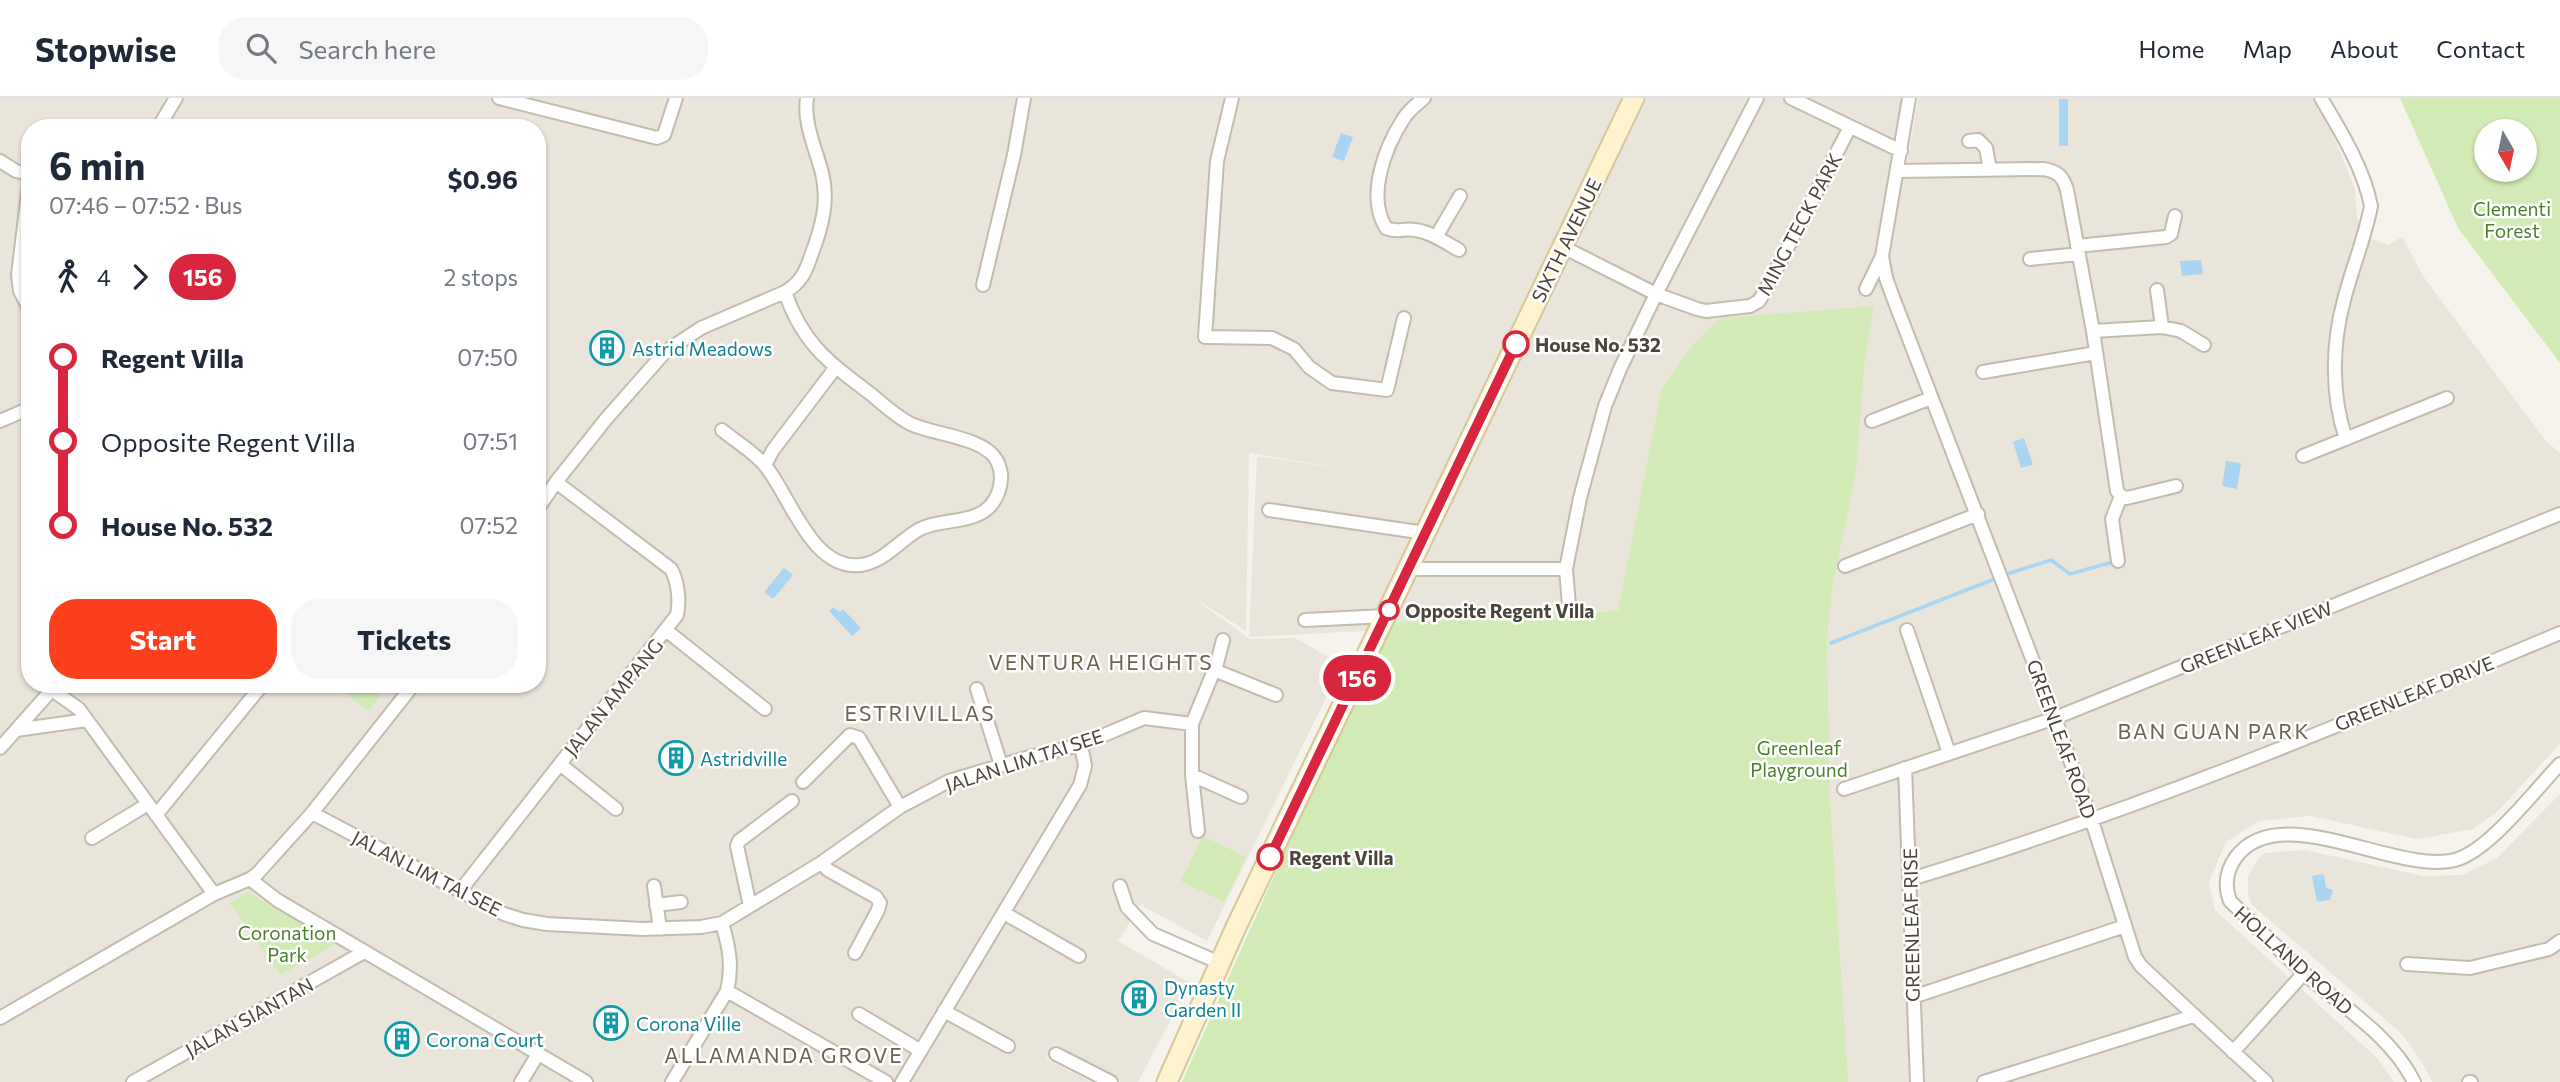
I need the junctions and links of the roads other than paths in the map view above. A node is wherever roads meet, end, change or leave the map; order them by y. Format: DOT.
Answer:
graph roads {
  1 [pos="176,98"];
  2 [pos="499,98"];
  3 [pos="676,98"];
  4 [pos="807,98"];
  5 [pos="1024,98"];
  6 [pos="1232,98"];
  7 [pos="1424,98"];
  8 [pos="1634,98"];
  9 [pos="1757,98"];
  10 [pos="1791,98"];
  11 [pos="1909,98"];
  12 [pos="2321,98"];
  13 [pos="163,119"];
  14 [pos="1850,127"];
  15 [pos="1969,141"];
  16 [pos="1901,151"];
  17 [pos="0,161"];
  18 [pos="1990,170"];
  19 [pos="1898,171"];
  20 [pos="21,172"];
  21 [pos="1460,196"];
  22 [pos="2175,216"];
  23 [pos="1436,237"];
  24 [pos="1563,247"];
  25 [pos="21,250"];
  26 [pos="1459,250"];
  27 [pos="2078,250"];
  28 [pos="1882,256"];
  29 [pos="2030,259"];
  30 [pos="983,285"];
  31 [pos="1866,289"];
  32 [pos="2157,290"];
  33 [pos="785,292"];
  34 [pos="21,293"];
  35 [pos="1656,294"];
  36 [pos="1404,318"];
  37 [pos="2162,327"];
  38 [pos="2092,331"];
  39 [pos="2204,345"];
  40 [pos="2096,353"];
  41 [pos="836,368"];
  42 [pos="1983,372"];
  43 [pos="1931,398"];
  44 [pos="2447,398"];
  45 [pos="21,412"];
  46 [pos="0,421"];
  47 [pos="1872,421"];
  48 [pos="722,430"];
  49 [pos="2346,439"];
  50 [pos="2303,456"];
  51 [pos="765,465"];
  52 [pos="556,482"];
  53 [pos="2176,486"];
  54 [pos="2120,496"];
  55 [pos="546,497"];
  56 [pos="1269,510"];
  57 [pos="1978,514"];
  58 [pos="2560,514"];
  59 [pos="1425,533"];
  60 [pos="2118,561"];
  61 [pos="1845,566"];
  62 [pos="1408,569"];
  63 [pos="1566,569"];
  64 [pos="1570,606"];
  65 [pos="1386,616"];
  66 [pos="1305,620"];
  67 [pos="1907,630"];
  68 [pos="667,631"];
  69 [pos="2560,633"];
  70 [pos="1223,640"];
  71 [pos="1214,670"];
  72 [pos="977,689"];
  73 [pos="49,693"];
  74 [pos="61,693"];
  75 [pos="255,693"];
  76 [pos="407,693"];
  77 [pos="1276,695"];
  78 [pos="765,709"];
  79 [pos="2055,718"];
  80 [pos="87,720"];
  81 [pos="1192,724"];
  82 [pos="16,730"];
  83 [pos="1081,745"];
  84 [pos="0,748"];
  85 [pos="1950,753"];
  86 [pos="560,764"];
  87 [pos="2560,764"];
  88 [pos="1001,765"];
  89 [pos="1905,768"];
  90 [pos="1192,775"];
  91 [pos="803,782"];
  92 [pos="1844,789"];
  93 [pos="1241,797"];
  94 [pos="792,801"];
  95 [pos="901,807"];
  96 [pos="616,809"];
  97 [pos="152,810"];
  98 [pos="312,813"];
  99 [pos="2092,821"];
  100 [pos="1198,831"];
  101 [pos="92,838"];
  102 [pos="821,863"];
  103 [pos="250,879"];
  104 [pos="1911,879"];
  105 [pos="654,886"];
  106 [pos="1120,886"];
  107 [pos="460,891"];
  108 [pos="214,894"];
  109 [pos="681,902"];
  110 [pos="656,905"];
  111 [pos="750,906"];
  112 [pos="1004,912"];
  113 [pos="722,923"];
  114 [pos="2125,926"];
  115 [pos="660,929"];
  116 [pos="2560,941"];
  117 [pos="364,952"];
  118 [pos="855,953"];
  119 [pos="1079,956"];
  120 [pos="1220,963"];
  121 [pos="2407,964"];
  122 [pos="2304,973"];
  123 [pos="727,991"];
  124 [pos="1913,997"];
  125 [pos="944,1011"];
  126 [pos="859,1014"];
  127 [pos="2193,1016"];
  128 [pos="0,1018"];
  129 [pos="1007,1046"];
  130 [pos="921,1051"];
  131 [pos="2233,1052"];
  132 [pos="538,1054"];
  133 [pos="1056,1054"];
  134 [pos="133,1082"];
  135 [pos="521,1082"];
  136 [pos="586,1082"];
  137 [pos="672,1082"];
  138 [pos="886,1082"];
  139 [pos="902,1082"];
  140 [pos="1111,1082"];
  141 [pos="1167,1082"];
  142 [pos="1917,1082"];
  143 [pos="1984,1082"];
  144 [pos="2266,1082"];
  145 [pos="2414,1082"];
  1 -- 13 [label="street"];
  2 -- 3 [label="street"];
  4 -- 33 [label="street"];
  5 -- 30 [label="street"];
  6 -- 36 [label="street"];
  7 -- 23 [label="street"];
  8 -- 24 [label="main road, SIXTH AVENUE"];
  9 -- 35 [label="street"];
  10 -- 14 [label="street"];
  11 -- 16 [label="street"];
  12 -- 49 [label="street"];
  14 -- 16 [label="street"];
  14 -- 35 [label="street, MING TECK PARK"];
  15 -- 18 [label="street"];
  16 -- 19 [label="street"];
  17 -- 20 [label="street"];
  18 -- 19 [label="street"];
  18 -- 27 [label="street"];
  19 -- 28 [label="street"];
  21 -- 23 [label="street"];
  22 -- 27 [label="street"];
  23 -- 26 [label="street"];
  24 -- 35 [label="street, MING TECK PARK"];
  24 -- 59 [label="main road, SIXTH AVENUE"];
  25 -- 34 [label="street"];
  27 -- 29 [label="street"];
  27 -- 38 [label="street"];
  28 -- 31 [label="street"];
  28 -- 43 [label="street, GREENLEAF ROAD"];
  32 -- 37 [label="street"];
  33 -- 41 [label="street"];
  33 -- 52 [label="street"];
  35 -- 63 [label="street"];
  37 -- 38 [label="street"];
  37 -- 39 [label="street"];
  38 -- 40 [label="street"];
  40 -- 42 [label="street"];
  40 -- 54 [label="street"];
  41 -- 51 [label="street"];
  41 -- 51 [label="street"];
  43 -- 47 [label="street"];
  43 -- 57 [label="street, GREENLEAF ROAD"];
  44 -- 49 [label="street"];
  45 -- 46 [label="street"];
  48 -- 51 [label="street"];
  49 -- 50 [label="street"];
  52 -- 55 [label="street"];
  52 -- 68 [label="street, JALAN AMPANG"];
  53 -- 54 [label="street"];
  54 -- 60 [label="street"];
  56 -- 59 [label="street"];
  57 -- 61 [label="street"];
  57 -- 79 [label="street, GREENLEAF ROAD"];
  58 -- 79 [label="street, GREENLEAF VIEW"];
  59 -- 62 [label="main road, SIXTH AVENUE"];
  62 -- 63 [label="street"];
  62 -- 65 [label="main road, SIXTH AVENUE"];
  63 -- 64 [label="street"];
  65 -- 66 [label="street"];
  65 -- 120 [label="main road, SIXTH AVENUE"];
  67 -- 85 [label="street"];
  68 -- 78 [label="street, JALAN AMPANG"];
  68 -- 86 [label="street, JALAN AMPANG"];
  69 -- 99 [label="street, GREENLEAF DRIVE"];
  70 -- 71 [label="street"];
  71 -- 77 [label="street"];
  71 -- 81 [label="street"];
  72 -- 88 [label="street"];
  73 -- 82 [label="street"];
  74 -- 80 [label="street"];
  75 -- 97 [label="street"];
  76 -- 98 [label="street"];
  79 -- 85 [label="street, GREENLEAF VIEW"];
  79 -- 99 [label="street, GREENLEAF ROAD"];
  80 -- 82 [label="street"];
  80 -- 97 [label="street"];
  81 -- 83 [label="street, JALAN LIM TAI SEE"];
  81 -- 90 [label="street"];
  82 -- 84 [label="street"];
  83 -- 88 [label="street, JALAN LIM TAI SEE"];
  83 -- 112 [label="street"];
  85 -- 89 [label="street, GREENLEAF VIEW"];
  86 -- 96 [label="street, JALAN AMPANG"];
  86 -- 107 [label="street, JALAN AMPANG"];
  87 -- 122 [label="street, HOLLAND ROAD"];
  88 -- 95 [label="street, JALAN LIM TAI SEE"];
  89 -- 92 [label="street, GREENLEAF VIEW"];
  89 -- 104 [label="street, GREENLEAF RISE"];
  90 -- 93 [label="street"];
  90 -- 100 [label="street"];
  91 -- 95 [label="street"];
  94 -- 111 [label="street"];
  95 -- 102 [label="street, JALAN LIM TAI SEE"];
  97 -- 101 [label="street"];
  97 -- 108 [label="street"];
  98 -- 103 [label="street"];
  98 -- 107 [label="street, JALAN LIM TAI SEE"];
  99 -- 104 [label="street, GREENLEAF DRIVE"];
  99 -- 114 [label="street, GREENLEAF ROAD"];
  102 -- 111 [label="street, JALAN LIM TAI SEE"];
  102 -- 118 [label="street"];
  103 -- 108 [label="street"];
  103 -- 117 [label="street"];
  104 -- 124 [label="street, GREENLEAF RISE"];
  105 -- 110 [label="street"];
  106 -- 120 [label="street"];
  107 -- 115 [label="street, JALAN LIM TAI SEE"];
  108 -- 128 [label="street"];
  109 -- 110 [label="street"];
  110 -- 115 [label="street"];
  111 -- 113 [label="street, JALAN LIM TAI SEE"];
  112 -- 119 [label="street"];
  112 -- 125 [label="street"];
  113 -- 115 [label="street, JALAN LIM TAI SEE"];
  113 -- 123 [label="street"];
  114 -- 124 [label="street"];
  114 -- 127 [label="street, GREENLEAF ROAD"];
  116 -- 121 [label="street"];
  117 -- 132 [label="street"];
  117 -- 134 [label="street, JALAN SIANTAN"];
  120 -- 141 [label="main road, SIXTH AVENUE"];
  122 -- 131 [label="street"];
  122 -- 145 [label="street, HOLLAND ROAD"];
  123 -- 137 [label="street"];
  123 -- 138 [label="street"];
  124 -- 142 [label="street, GREENLEAF RISE"];
  125 -- 129 [label="street"];
  125 -- 130 [label="street"];
  126 -- 130 [label="street"];
  127 -- 131 [label="street, GREENLEAF ROAD"];
  127 -- 143 [label="street"];
  130 -- 139 [label="street"];
  131 -- 144 [label="street, GREENLEAF ROAD"];
  132 -- 135 [label="street"];
  132 -- 136 [label="street"];
  133 -- 140 [label="street"];
}
